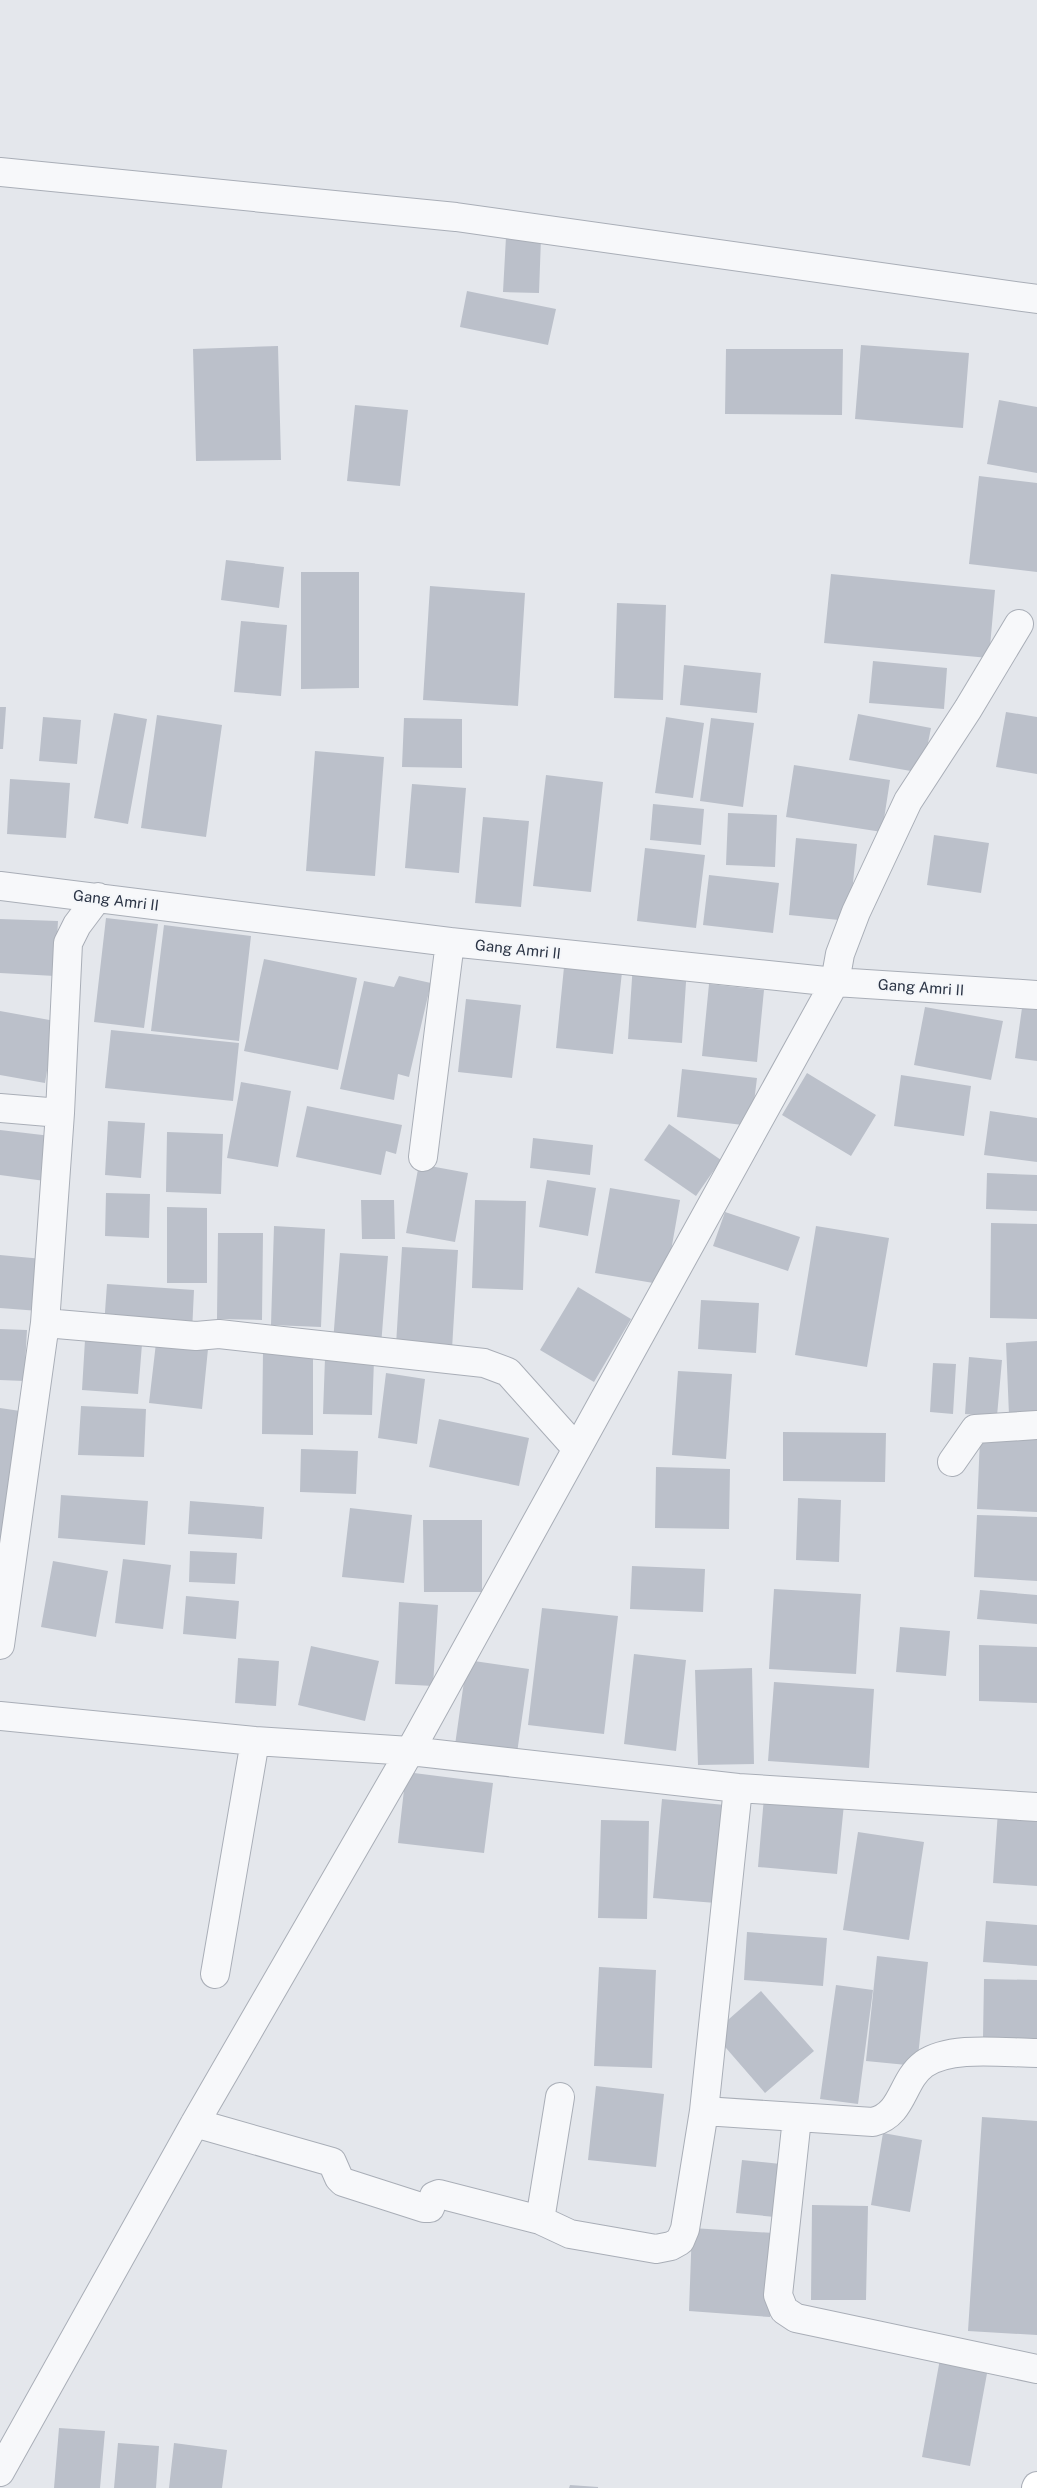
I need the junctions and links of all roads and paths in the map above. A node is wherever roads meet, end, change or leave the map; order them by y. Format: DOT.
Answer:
graph roads {
  1 [pos="0,172"];
  2 [pos="1037,299"];
  3 [pos="1019,624"];
  4 [pos="0,886"];
  5 [pos="98,897"];
  6 [pos="450,942"];
  7 [pos="835,982"];
  8 [pos="1037,995"];
  9 [pos="0,1108"];
  10 [pos="60,1112"];
  11 [pos="424,1156"];
  12 [pos="44,1323"];
  13 [pos="1037,1426"];
  14 [pos="576,1448"];
  15 [pos="952,1462"];
  16 [pos="0,1645"];
  17 [pos="0,1716"];
  18 [pos="255,1740"];
  19 [pos="410,1751"];
  20 [pos="738,1788"];
  21 [pos="1037,1807"];
  22 [pos="215,1974"];
  23 [pos="1037,2053"];
  24 [pos="560,2097"];
  25 [pos="704,2111"];
  26 [pos="797,2118"];
  27 [pos="195,2124"];
  28 [pos="540,2220"];
  29 [pos="1037,2369"];
  30 [pos="0,2472"];
  1 -- 2 [label="street"];
  3 -- 7 [label="street"];
  4 -- 5 [label="street, Gang Amri II"];
  5 -- 6 [label="street, Gang Amri II"];
  5 -- 10 [label="street"];
  6 -- 7 [label="street, Gang Amri II"];
  6 -- 11 [label="street"];
  7 -- 8 [label="street, Gang Amri II"];
  7 -- 14 [label="street"];
  9 -- 10 [label="street"];
  10 -- 12 [label="street"];
  12 -- 14 [label="street"];
  12 -- 16 [label="street"];
  13 -- 15 [label="street"];
  14 -- 19 [label="street"];
  17 -- 18 [label="street"];
  18 -- 19 [label="street"];
  18 -- 22 [label="street"];
  19 -- 20 [label="street"];
  19 -- 27 [label="street"];
  20 -- 21 [label="street"];
  20 -- 25 [label="street"];
  23 -- 26 [label="street"];
  24 -- 28 [label="street"];
  25 -- 26 [label="street"];
  25 -- 28 [label="street"];
  26 -- 29 [label="street"];
  27 -- 28 [label="street"];
  27 -- 30 [label="street"];
}
